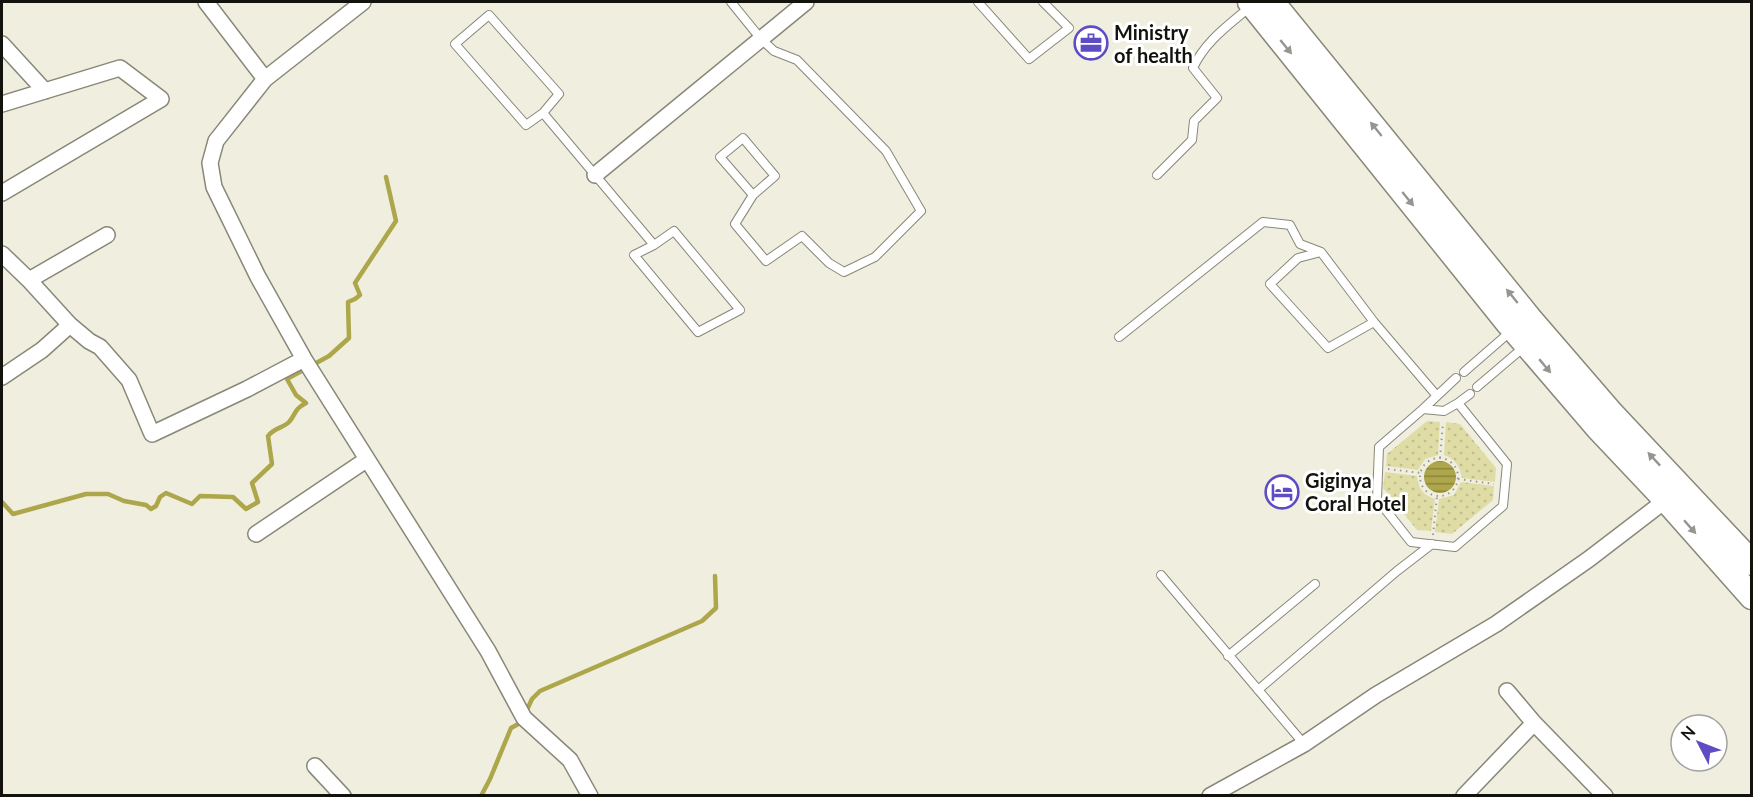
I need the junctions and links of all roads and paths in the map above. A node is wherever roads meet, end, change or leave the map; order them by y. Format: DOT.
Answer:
graph roads {
  1 [pos="206,2"];
  2 [pos="360,2"];
  3 [pos="731,2"];
  4 [pos="806,2"];
  5 [pos="978,2"];
  6 [pos="1043,2"];
  7 [pos="1258,3"];
  8 [pos="761,39"];
  9 [pos="2,44"];
  10 [pos="265,79"];
  11 [pos="45,92"];
  12 [pos="2,104"];
  13 [pos="543,113"];
  14 [pos="595,175"];
  15 [pos="1156,175"];
  16 [pos="2,193"];
  17 [pos="753,195"];
  18 [pos="107,235"];
  19 [pos="654,245"];
  20 [pos="1321,252"];
  21 [pos="2,254"];
  22 [pos="29,280"];
  23 [pos="1374,322"];
  24 [pos="70,325"];
  25 [pos="1520,336"];
  26 [pos="1119,337"];
  27 [pos="304,359"];
  28 [pos="1464,372"];
  29 [pos="2,377"];
  30 [pos="1456,378"];
  31 [pos="1478,387"];
  32 [pos="1470,394"];
  33 [pos="1437,396"];
  34 [pos="1458,403"];
  35 [pos="1424,409"];
  36 [pos="1444,411"];
  37 [pos="1440,458"];
  38 [pos="366,460"];
  39 [pos="1376,468"];
  40 [pos="1421,473"];
  41 [pos="1458,479"];
  42 [pos="1505,485"];
  43 [pos="1437,496"];
  44 [pos="1666,500"];
  45 [pos="256,534"];
  46 [pos="1432,544"];
  47 [pos="1752,563"];
  48 [pos="1161,575"];
  49 [pos="1315,584"];
  50 [pos="1752,597"];
  51 [pos="1228,656"];
  52 [pos="1258,690"];
  53 [pos="1507,691"];
  54 [pos="1534,723"];
  55 [pos="1304,744"];
  56 [pos="315,766"];
  57 [pos="343,795"];
  58 [pos="589,795"];
  59 [pos="1210,795"];
  60 [pos="1464,795"];
  61 [pos="1605,795"];
  1 -- 10 [label="street"];
  2 -- 10 [label="street"];
  3 -- 8 [label="lane"];
  4 -- 8 [label="street"];
  5 -- 6 [label="lane"];
  7 -- 15 [label="lane"];
  7 -- 25 [label="main road, one-way"];
  47 -- 7 [label="main road, one-way"];
  8 -- 14 [label="street"];
  8 -- 17 [label="lane"];
  9 -- 11 [label="street"];
  10 -- 27 [label="street"];
  11 -- 12 [label="street"];
  11 -- 16 [label="street"];
  13 -- 13 [label="lane"];
  13 -- 14 [label="lane"];
  14 -- 19 [label="lane"];
  17 -- 17 [label="lane"];
  18 -- 22 [label="street"];
  19 -- 19 [label="lane"];
  20 -- 23 [label="lane"];
  20 -- 23 [label="lane"];
  20 -- 26 [label="lane"];
  21 -- 22 [label="street"];
  22 -- 24 [label="street"];
  23 -- 33 [label="lane"];
  24 -- 27 [label="street"];
  24 -- 29 [label="street"];
  25 -- 28 [label="lane"];
  25 -- 31 [label="lane"];
  25 -- 44 [label="main road, one-way"];
  27 -- 38 [label="street"];
  30 -- 33 [label="lane"];
  32 -- 34 [label="lane"];
  33 -- 35 [label="lane"];
  34 -- 36 [label="lane"];
  34 -- 42 [label="lane"];
  35 -- 36 [label="lane"];
  35 -- 39 [label="lane"];
  36 -- 37 [label="path"];
  37 -- 40 [label="path"];
  37 -- 41 [label="path"];
  38 -- 45 [label="street"];
  38 -- 58 [label="street"];
  39 -- 40 [label="path"];
  39 -- 46 [label="lane"];
  40 -- 43 [label="path"];
  41 -- 42 [label="path"];
  41 -- 43 [label="path"];
  42 -- 46 [label="lane"];
  43 -- 46 [label="path"];
  44 -- 50 [label="main road, one-way"];
  44 -- 55 [label="street"];
  46 -- 52 [label="lane"];
  48 -- 51 [label="lane"];
  49 -- 51 [label="lane"];
  51 -- 52 [label="lane"];
  52 -- 55 [label="lane"];
  53 -- 54 [label="street"];
  54 -- 60 [label="street"];
  54 -- 61 [label="street"];
  55 -- 59 [label="street"];
  56 -- 57 [label="street"];
}
